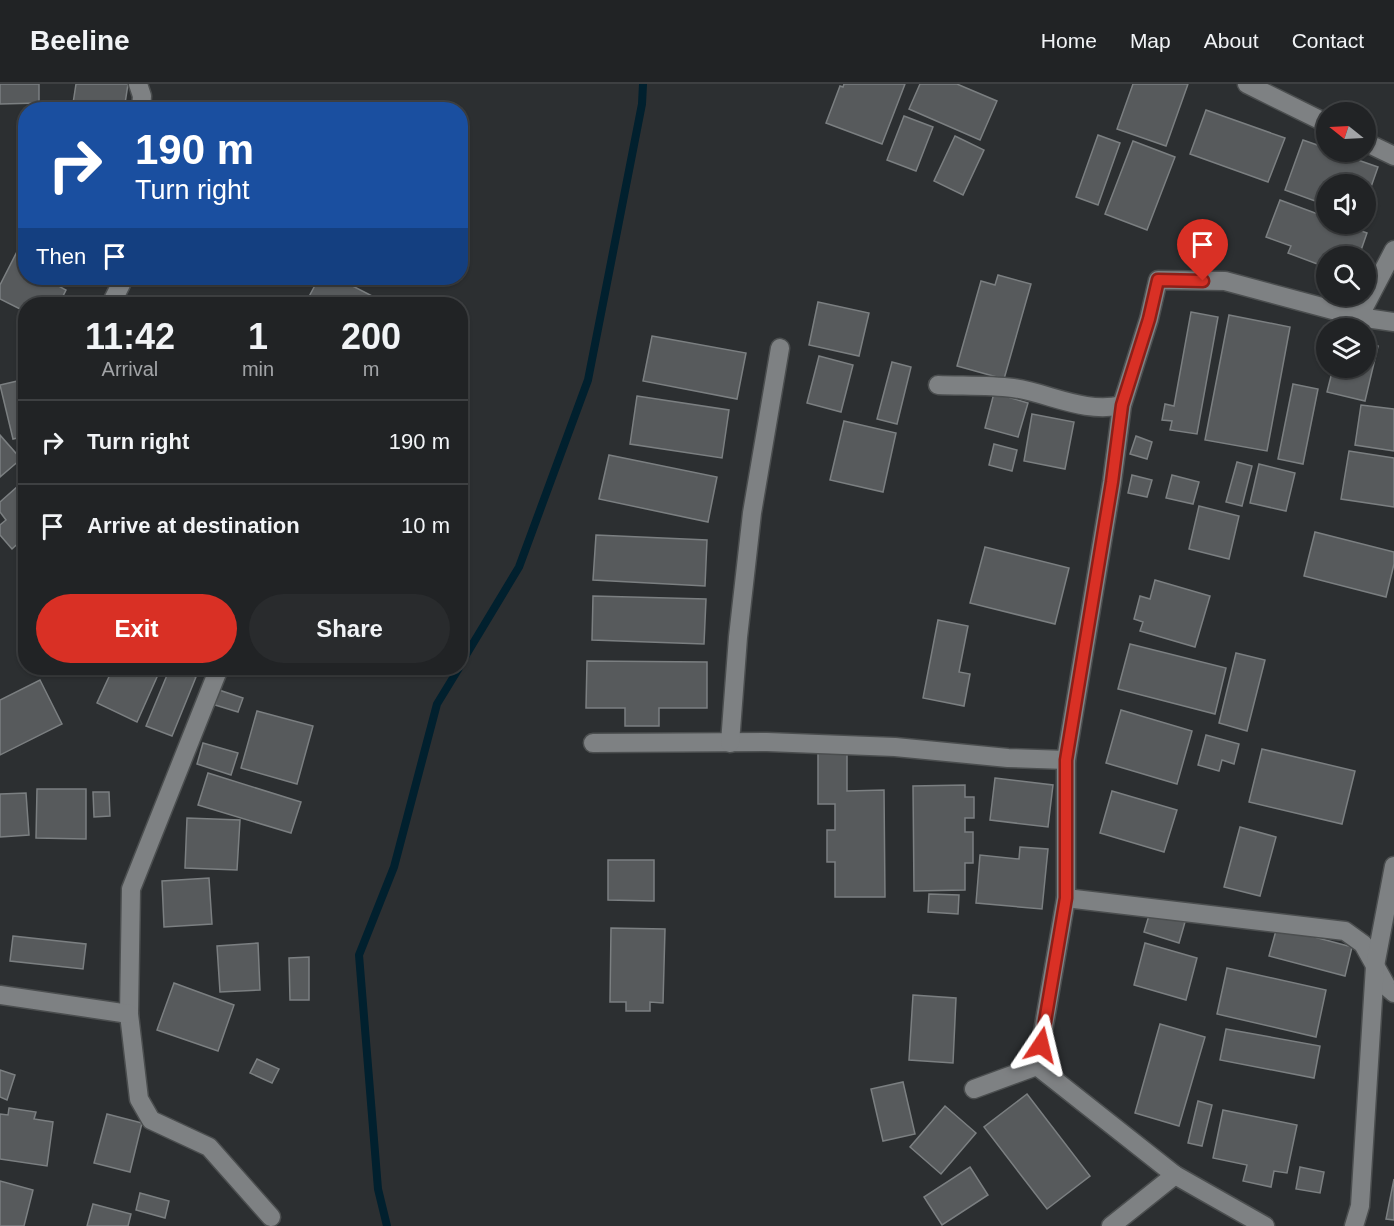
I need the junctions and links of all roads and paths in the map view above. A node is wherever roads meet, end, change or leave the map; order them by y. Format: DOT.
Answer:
graph roads {
  1 [pos="138,84"];
  2 [pos="1247,84"];
  3 [pos="142,102"];
  4 [pos="1316,118"];
  5 [pos="1376,147"];
  6 [pos="1394,156"];
  7 [pos="1394,250"];
  8 [pos="1359,317"];
  9 [pos="1394,322"];
  10 [pos="780,348"];
  11 [pos="938,385"];
  12 [pos="1122,405"];
  13 [pos="216,675"];
  14 [pos="593,743"];
  15 [pos="730,743"];
  16 [pos="1066,760"];
  17 [pos="1394,866"];
  18 [pos="1066,898"];
  19 [pos="1375,966"];
  20 [pos="1394,993"];
  21 [pos="0,995"];
  22 [pos="129,1014"];
  23 [pos="1037,1066"];
  24 [pos="974,1089"];
  25 [pos="1175,1175"];
  26 [pos="271,1217"];
  27 [pos="1111,1226"];
  28 [pos="1265,1226"];
  29 [pos="1354,1226"];
  1 -- 3 [label="street"];
  2 -- 4 [label="street"];
  5 -- 6 [label="street"];
  7 -- 8 [label="street"];
  8 -- 9 [label="street"];
  8 -- 12 [label="street"];
  10 -- 15 [label="street"];
  11 -- 12 [label="street"];
  12 -- 16 [label="street"];
  13 -- 22 [label="street"];
  14 -- 15 [label="street"];
  15 -- 16 [label="street"];
  16 -- 18 [label="street"];
  17 -- 19 [label="street"];
  18 -- 19 [label="street"];
  18 -- 23 [label="street"];
  19 -- 20 [label="street"];
  19 -- 29 [label="street"];
  21 -- 22 [label="street"];
  22 -- 26 [label="street"];
  23 -- 24 [label="street"];
  23 -- 25 [label="street"];
  25 -- 27 [label="street"];
  25 -- 28 [label="street"];
}
